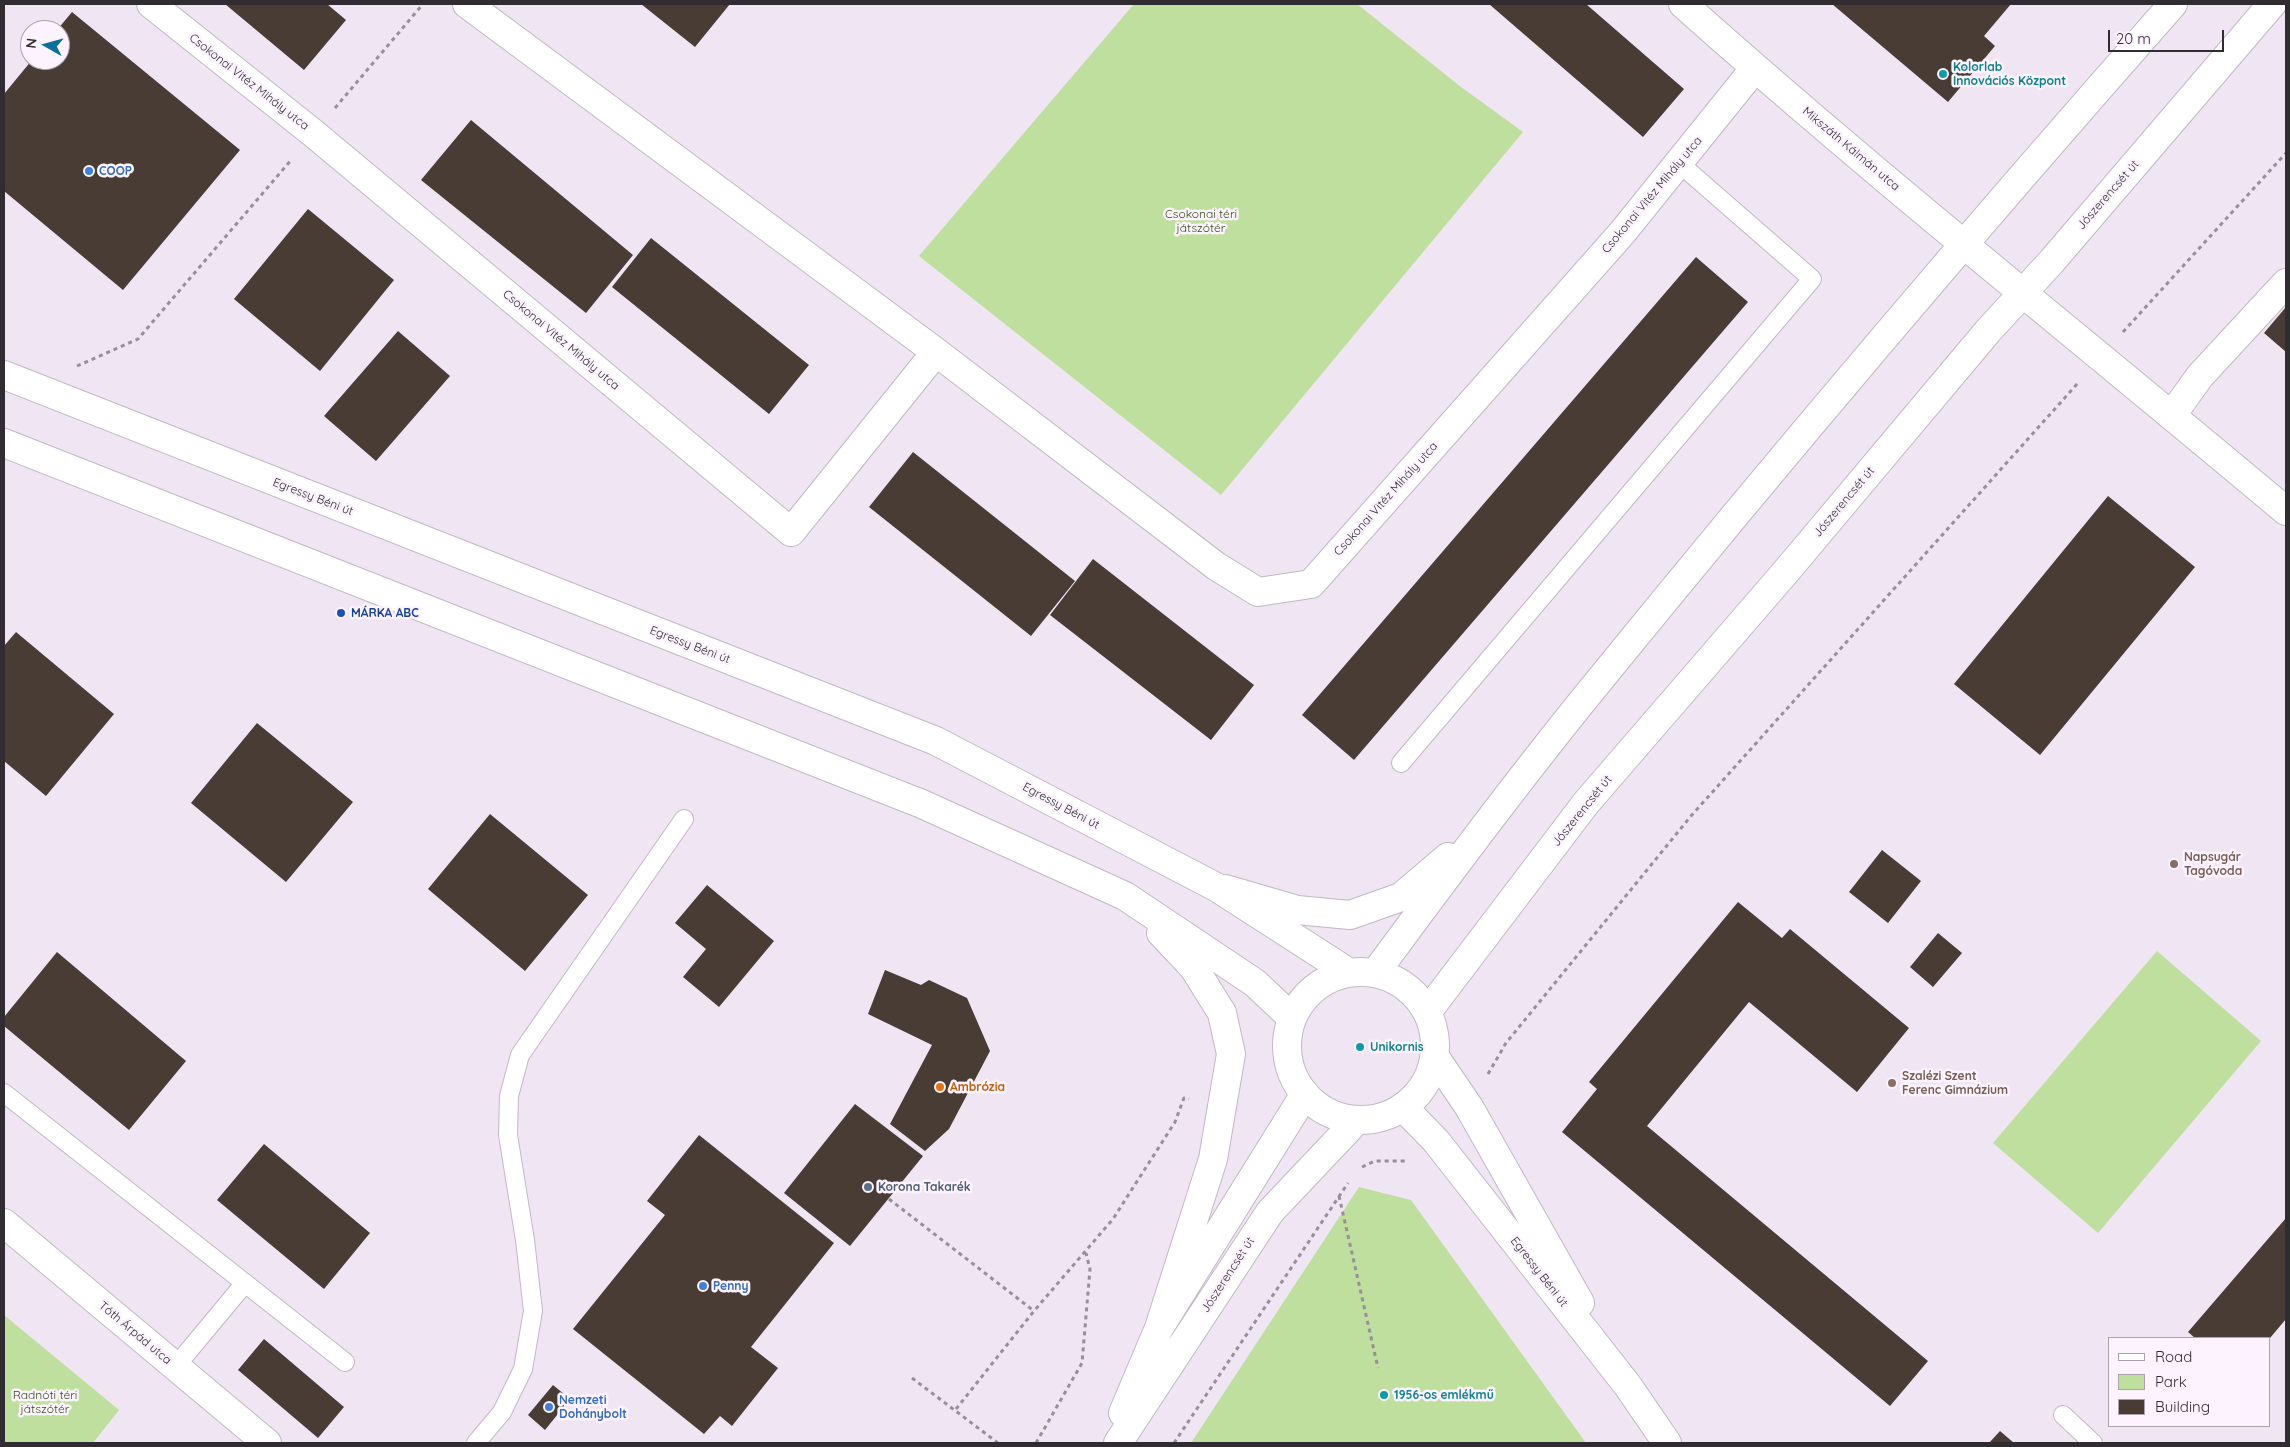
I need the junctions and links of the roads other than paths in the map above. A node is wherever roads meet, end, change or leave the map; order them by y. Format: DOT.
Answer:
graph roads {
  1 [pos="151,4"];
  2 [pos="467,4"];
  3 [pos="1684,4"];
  4 [pos="2173,4"];
  5 [pos="2272,4"];
  6 [pos="1755,68"];
  7 [pos="1679,163"];
  8 [pos="1963,244"];
  9 [pos="2286,283"];
  10 [pos="2022,291"];
  11 [pos="936,352"];
  12 [pos="4,375"];
  13 [pos="2172,415"];
  14 [pos="4,443"];
  15 [pos="2286,511"];
  16 [pos="1400,763"];
  17 [pos="684,819"];
  18 [pos="1486,825"];
  19 [pos="1216,887"];
  20 [pos="1125,896"];
  21 [pos="1348,972"];
  22 [pos="1376,972"];
  23 [pos="1428,1011"];
  24 [pos="1292,1018"];
  25 [pos="1435,1057"];
  26 [pos="4,1093"];
  27 [pos="1305,1094"];
  28 [pos="1403,1107"];
  29 [pos="1357,1120"];
  30 [pos="4,1223"];
  31 [pos="245,1284"];
  32 [pos="1159,1328"];
  33 [pos="345,1362"];
  34 [pos="176,1366"];
  35 [pos="1628,1386"];
  36 [pos="2063,1416"];
  37 [pos="267,1443"];
  38 [pos="476,1443"];
  39 [pos="1110,1443"];
  40 [pos="1118,1443"];
  41 [pos="1667,1443"];
  42 [pos="2093,1443"];
  1 -- 11 [label="street, Csokonai Vitéz Mihály utca"];
  2 -- 11 [label="street, Csokonai Vitéz Mihály utca"];
  3 -- 6 [label="street, Mikszáth Kálmán utca"];
  4 -- 8 [label="street"];
  5 -- 10 [label="street, Jószerencsét út"];
  6 -- 7 [label="street, Csokonai Vitéz Mihály utca"];
  6 -- 8 [label="street, Mikszáth Kálmán utca"];
  7 -- 11 [label="street, Csokonai Vitéz Mihály utca"];
  7 -- 16 [label="lane"];
  8 -- 10 [label="street, Mikszáth Kálmán utca"];
  8 -- 18 [label="street"];
  9 -- 13 [label="street"];
  10 -- 13 [label="street, Mikszáth Kálmán utca"];
  10 -- 23 [label="street, Jószerencsét út"];
  12 -- 19 [label="street, Egressy Béni út"];
  13 -- 15 [label="street, Mikszáth Kálmán utca"];
  14 -- 20 [label="street"];
  17 -- 38 [label="lane"];
  18 -- 19 [label="street"];
  18 -- 22 [label="street"];
  19 -- 21 [label="street, Egressy Béni út"];
  20 -- 24 [label="street"];
  20 -- 32 [label="street"];
  21 -- 22 [label="street"];
  21 -- 24 [label="street"];
  22 -- 23 [label="street"];
  23 -- 25 [label="street"];
  24 -- 27 [label="street"];
  25 -- 28 [label="street"];
  25 -- 35 [label="street"];
  26 -- 31 [label="lane"];
  27 -- 29 [label="street"];
  27 -- 32 [label="street"];
  28 -- 29 [label="street"];
  28 -- 35 [label="street, Egressy Béni út"];
  29 -- 40 [label="street, Jószerencsét út"];
  30 -- 34 [label="street, Tóth Árpád utca"];
  31 -- 33 [label="lane"];
  31 -- 34 [label="lane"];
  32 -- 39 [label="street"];
  34 -- 37 [label="street, Tóth Árpád utca"];
  35 -- 41 [label="street, Egressy Béni út"];
  36 -- 42 [label="lane"];
}
